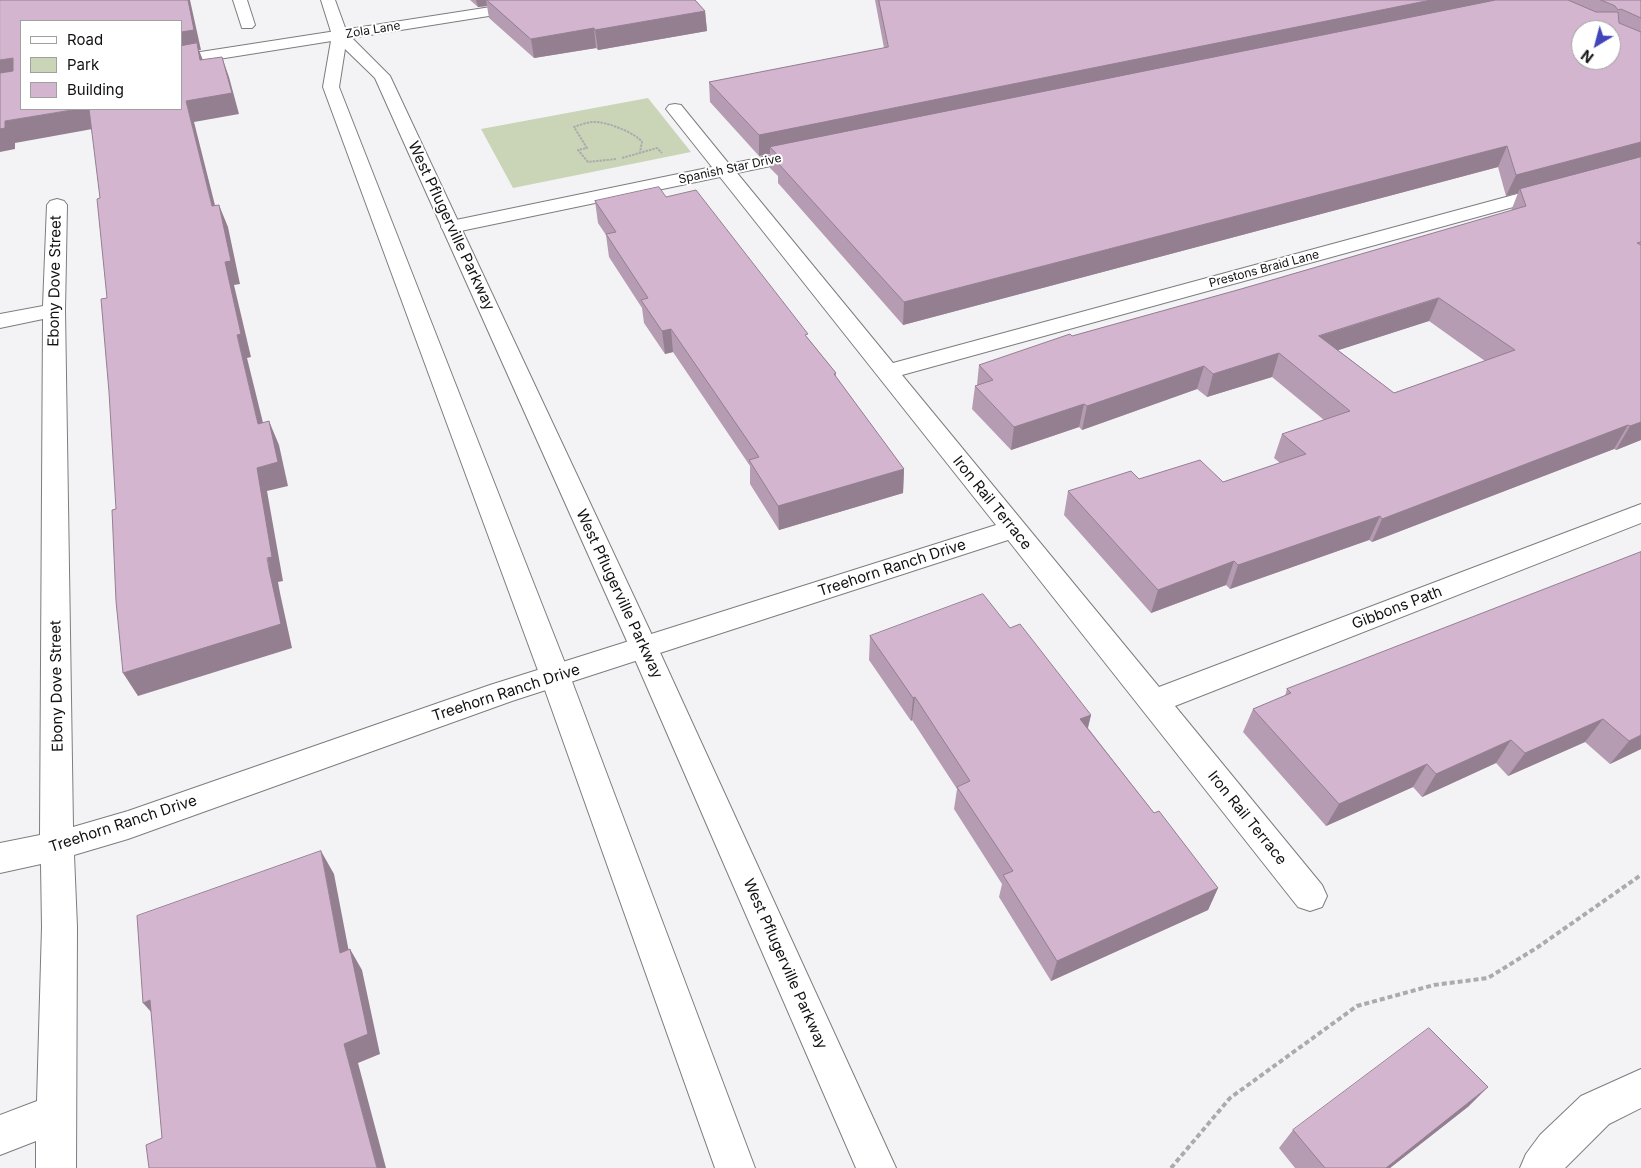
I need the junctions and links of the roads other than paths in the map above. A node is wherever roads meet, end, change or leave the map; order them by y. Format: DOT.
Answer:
graph roads {
  1 [pos="240,0"];
  2 [pos="328,0"];
  3 [pos="564,0"];
  4 [pos="248,25"];
  5 [pos="340,35"];
  6 [pos="182,60"];
  7 [pos="675,109"];
  8 [pos="826,149"];
  9 [pos="724,170"];
  10 [pos="1565,187"];
  11 [pos="57,205"];
  12 [pos="451,227"];
  13 [pos="54,310"];
  14 [pos="0,321"];
  15 [pos="886,372"];
  16 [pos="1641,513"];
  17 [pos="1014,529"];
  18 [pos="644,648"];
  19 [pos="555,676"];
  20 [pos="1153,702"];
  21 [pos="57,846"];
  22 [pos="0,858"];
  23 [pos="1310,896"];
  24 [pos="1641,1088"];
  25 [pos="55,1114"];
  26 [pos="0,1135"];
  27 [pos="56,1168"];
  28 [pos="735,1168"];
  29 [pos="876,1168"];
  30 [pos="1540,1168"];
  1 -- 4 [label="street"];
  2 -- 5 [label="street, West Pflugerville Parkway"];
  3 -- 5 [label="street, Zola Lane"];
  5 -- 6 [label="street, Zola Lane"];
  5 -- 12 [label="street, West Pflugerville Parkway"];
  5 -- 19 [label="street, West Pflugerville Parkway"];
  7 -- 9 [label="street, Iron Rail Terrace"];
  8 -- 9 [label="street, Spanish Star Drive"];
  9 -- 12 [label="street, Spanish Star Drive"];
  9 -- 15 [label="street, Iron Rail Terrace"];
  10 -- 15 [label="street, Prestons Braid Lane"];
  11 -- 13 [label="street, Ebony Dove Street"];
  12 -- 18 [label="street, West Pflugerville Parkway"];
  13 -- 14 [label="street"];
  13 -- 21 [label="street, Ebony Dove Street"];
  15 -- 17 [label="street, Iron Rail Terrace"];
  16 -- 20 [label="street, Gibbons Path"];
  17 -- 18 [label="street, Treehorn Ranch Drive"];
  17 -- 20 [label="street, Iron Rail Terrace"];
  18 -- 19 [label="street, Treehorn Ranch Drive"];
  18 -- 29 [label="street, West Pflugerville Parkway"];
  19 -- 21 [label="street, Treehorn Ranch Drive"];
  19 -- 28 [label="street, West Pflugerville Parkway"];
  20 -- 23 [label="street, Iron Rail Terrace"];
  21 -- 22 [label="street, Treehorn Ranch Drive"];
  21 -- 25 [label="street, Ebony Dove Street"];
  24 -- 30 [label="street"];
  25 -- 26 [label="street"];
  25 -- 27 [label="street, Ebony Dove Street"];
}
